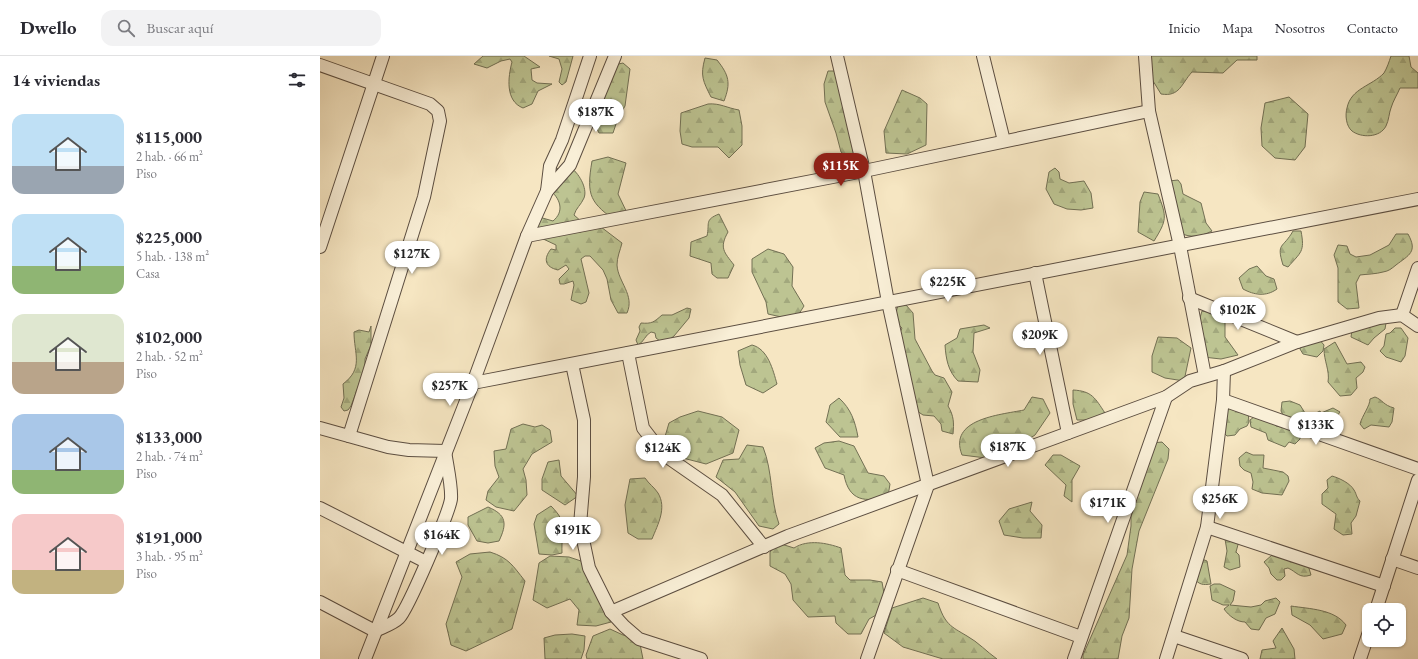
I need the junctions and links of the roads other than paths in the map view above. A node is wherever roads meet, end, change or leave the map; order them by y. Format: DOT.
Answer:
graph roads {
  1 [pos="384,56"];
  2 [pos="590,56"];
  3 [pos="615,56"];
  4 [pos="837,56"];
  5 [pos="983,56"];
  6 [pos="1145,56"];
  7 [pos="320,65"];
  8 [pos="374,85"];
  9 [pos="1149,111"];
  10 [pos="1004,141"];
  11 [pos="864,171"];
  12 [pos="547,191"];
  13 [pos="1418,199"];
  14 [pos="527,236"];
  15 [pos="1180,246"];
  16 [pos="320,247"];
  17 [pos="1418,268"];
  18 [pos="1035,273"];
  19 [pos="1189,298"];
  20 [pos="888,302"];
  21 [pos="1402,315"];
  22 [pos="1418,326"];
  23 [pos="1297,342"];
  24 [pos="628,353"];
  25 [pos="572,364"];
  26 [pos="1224,371"];
  27 [pos="1205,376"];
  28 [pos="473,383"];
  29 [pos="1166,397"];
  30 [pos="1223,400"];
  31 [pos="320,428"];
  32 [pos="1068,433"];
  33 [pos="349,436"];
  34 [pos="445,451"];
  35 [pos="1418,469"];
  36 [pos="1418,480"];
  37 [pos="928,485"];
  38 [pos="320,508"];
  39 [pos="1207,527"];
  40 [pos="764,547"];
  41 [pos="406,553"];
  42 [pos="1392,559"];
  43 [pos="426,562"];
  44 [pos="1418,568"];
  45 [pos="897,570"];
  46 [pos="1384,586"];
  47 [pos="320,602"];
  48 [pos="1378,603"];
  49 [pos="611,612"];
  50 [pos="375,631"];
  51 [pos="1174,636"];
  52 [pos="1081,637"];
  53 [pos="1364,647"];
  54 [pos="364,659"];
  55 [pos="701,659"];
  56 [pos="867,659"];
  57 [pos="1074,659"];
  58 [pos="1166,659"];
  59 [pos="1242,659"];
  60 [pos="1360,659"];
  1 -- 8 [label="street"];
  2 -- 12 [label="street"];
  3 -- 12 [label="street"];
  4 -- 11 [label="street"];
  5 -- 10 [label="street"];
  6 -- 9 [label="street"];
  7 -- 8 [label="street"];
  8 -- 16 [label="street"];
  8 -- 33 [label="street"];
  9 -- 10 [label="street"];
  9 -- 15 [label="street"];
  10 -- 11 [label="street"];
  11 -- 14 [label="street"];
  11 -- 20 [label="street"];
  12 -- 14 [label="street"];
  13 -- 15 [label="street"];
  14 -- 28 [label="street"];
  15 -- 18 [label="street"];
  15 -- 19 [label="street"];
  17 -- 21 [label="street"];
  18 -- 20 [label="street"];
  18 -- 32 [label="street"];
  19 -- 23 [label="street"];
  19 -- 27 [label="street"];
  20 -- 24 [label="street"];
  20 -- 37 [label="street"];
  21 -- 22 [label="street"];
  21 -- 23 [label="street"];
  23 -- 26 [label="street"];
  24 -- 25 [label="street"];
  24 -- 40 [label="street"];
  25 -- 28 [label="street"];
  25 -- 49 [label="street"];
  26 -- 27 [label="street"];
  26 -- 30 [label="street"];
  27 -- 29 [label="street"];
  28 -- 34 [label="street"];
  29 -- 32 [label="street"];
  29 -- 52 [label="street"];
  30 -- 35 [label="street"];
  30 -- 39 [label="street"];
  31 -- 33 [label="street"];
  32 -- 37 [label="street"];
  33 -- 34 [label="street"];
  34 -- 41 [label="street"];
  34 -- 43 [label="street"];
  36 -- 42 [label="street"];
  37 -- 40 [label="street"];
  37 -- 45 [label="street"];
  38 -- 41 [label="street"];
  39 -- 46 [label="street"];
  39 -- 51 [label="street"];
  40 -- 49 [label="street"];
  41 -- 43 [label="street"];
  41 -- 50 [label="street"];
  42 -- 44 [label="street"];
  42 -- 46 [label="street"];
  43 -- 50 [label="street"];
  45 -- 52 [label="street"];
  45 -- 56 [label="street"];
  46 -- 48 [label="street"];
  47 -- 50 [label="street"];
  49 -- 55 [label="street"];
  50 -- 54 [label="street"];
  51 -- 58 [label="street"];
  51 -- 59 [label="street"];
  52 -- 57 [label="street"];
  53 -- 60 [label="street"];
}
